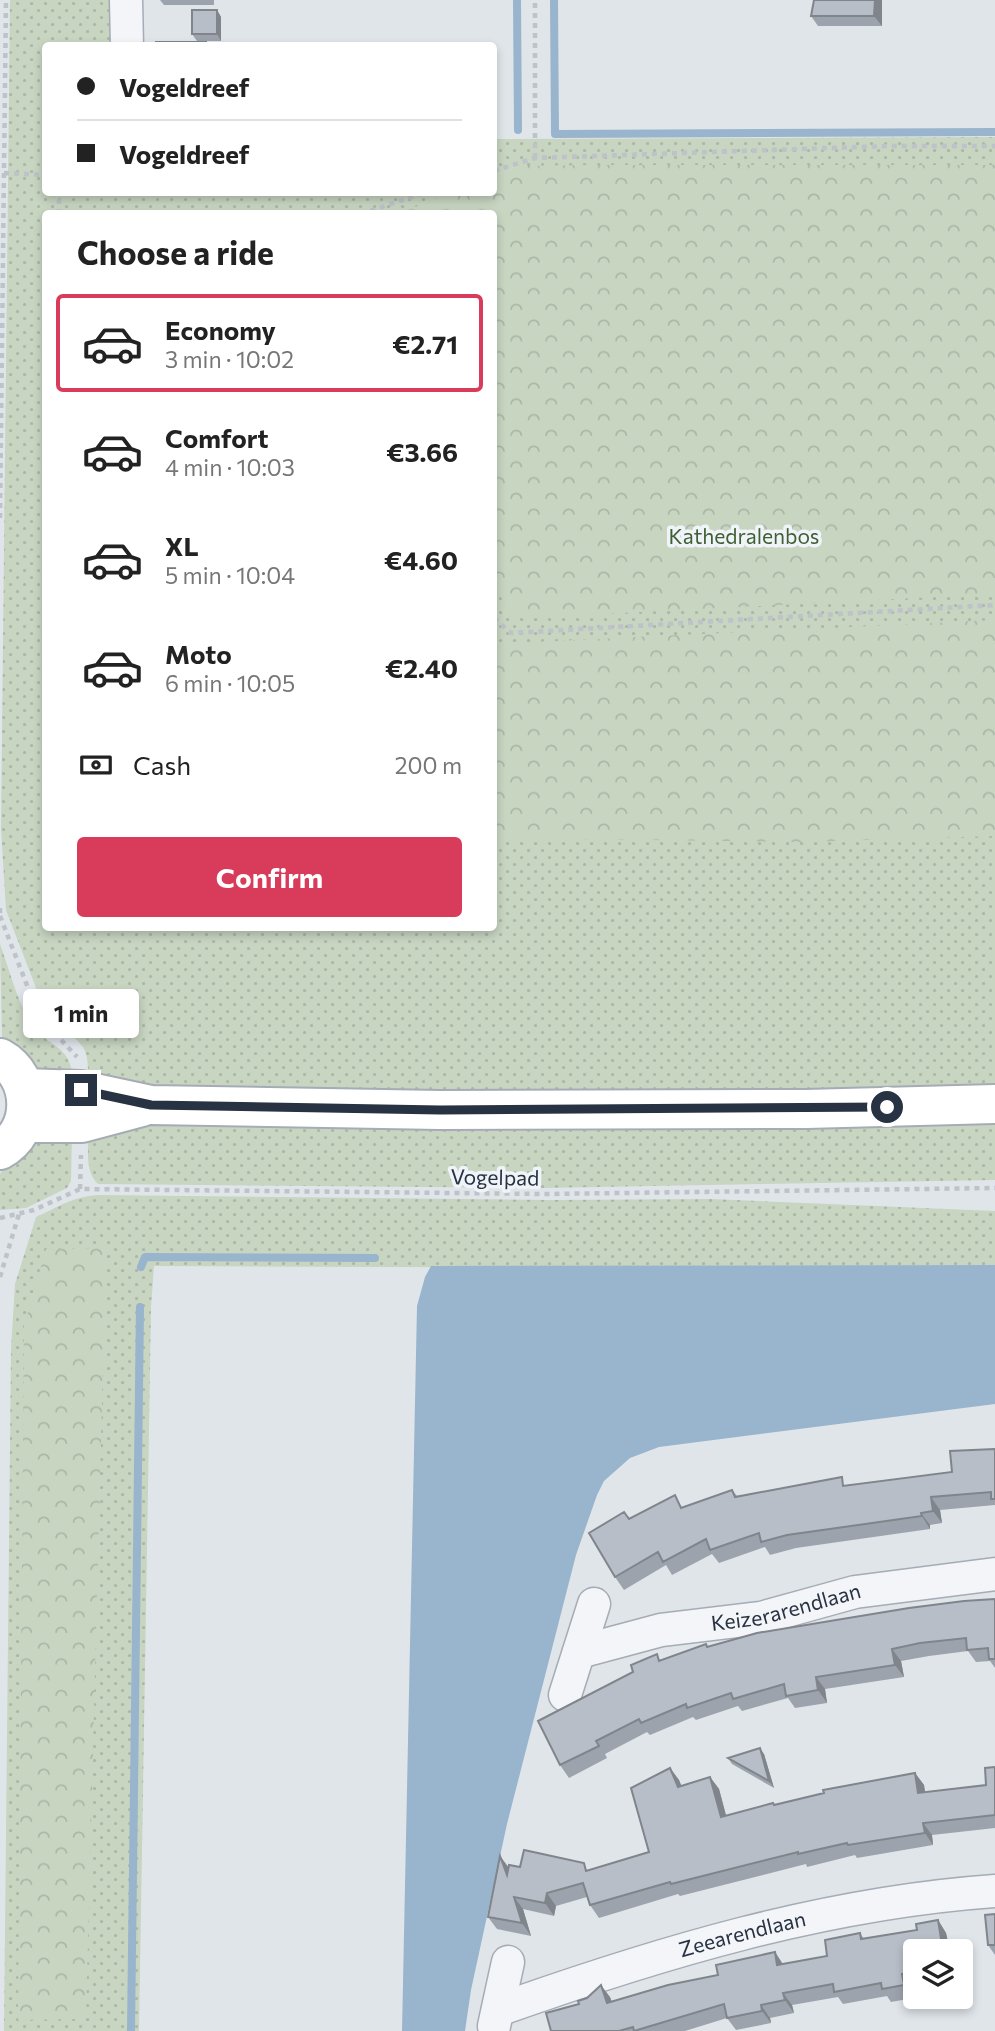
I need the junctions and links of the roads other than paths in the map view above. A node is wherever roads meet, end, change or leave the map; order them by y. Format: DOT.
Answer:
graph roads {
  1 [pos="127,0"];
  2 [pos="127,42"];
  3 [pos="0,1058"];
  4 [pos="995,1104"];
  5 [pos="16,1121"];
  6 [pos="995,1574"];
  7 [pos="594,1604"];
  8 [pos="579,1652"];
  9 [pos="565,1695"];
  10 [pos="995,1891"];
  11 [pos="508,1962"];
  12 [pos="496,2020"];
  1 -- 2 [label="street"];
  3 -- 5 [label="main road"];
  4 -- 5 [label="main road"];
  6 -- 8 [label="street, Keizerarendlaan"];
  7 -- 8 [label="street"];
  8 -- 9 [label="street"];
  10 -- 12 [label="street, Zeearendlaan"];
  11 -- 12 [label="street, Zeearendlaan"];
}
